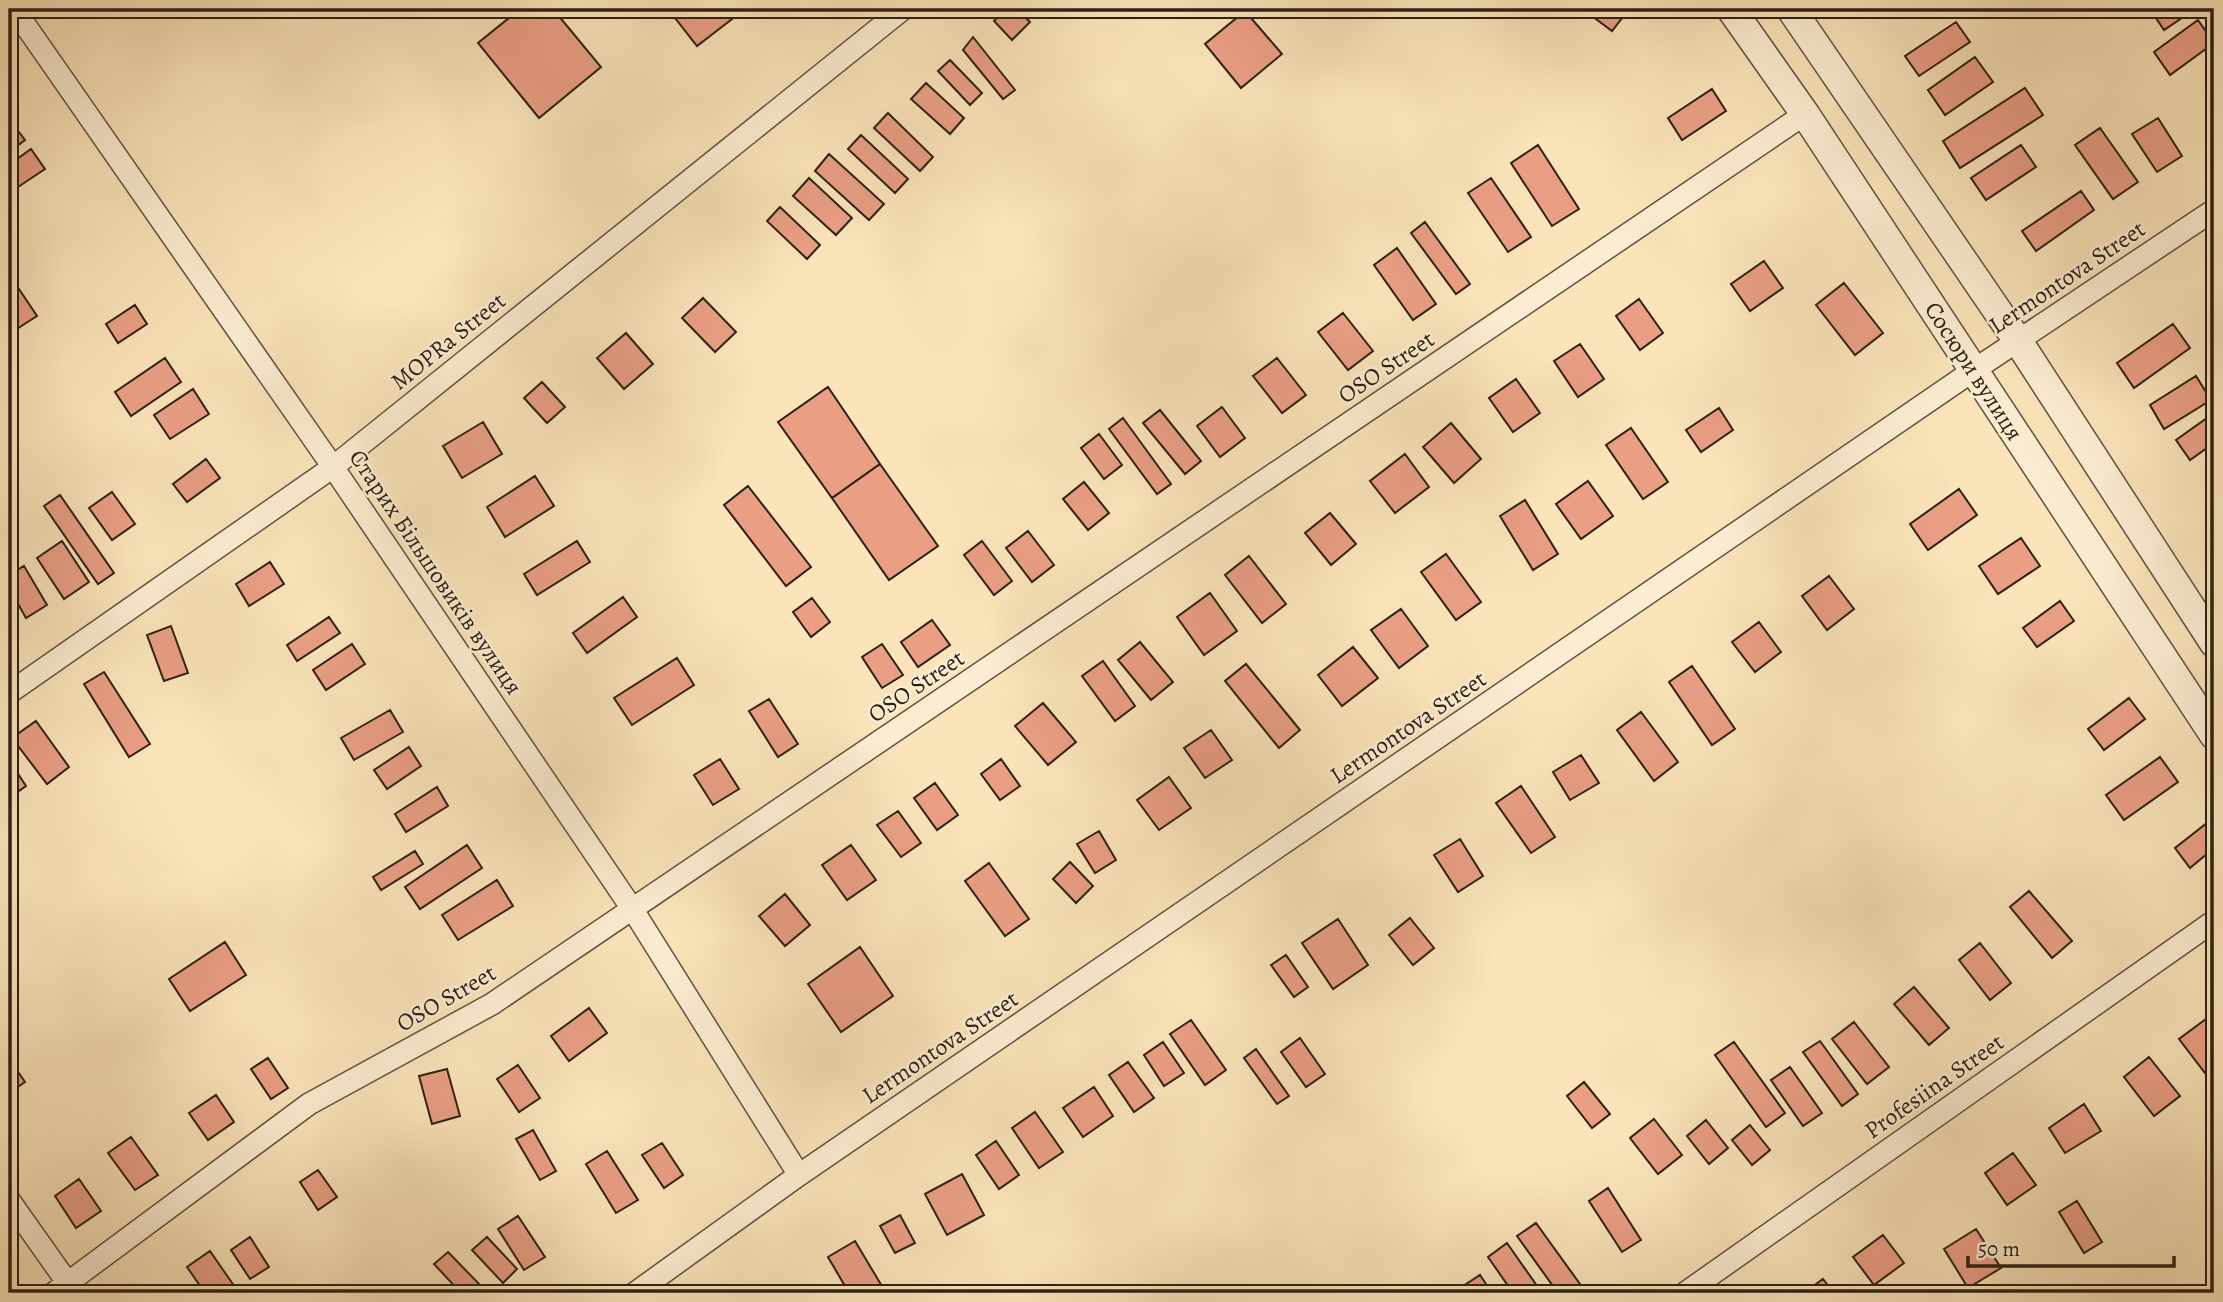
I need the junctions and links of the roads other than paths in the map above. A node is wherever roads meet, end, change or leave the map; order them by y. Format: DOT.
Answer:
graph roads {
  1 [pos="904,9"];
  2 [pos="1731,9"];
  3 [pos="1791,9"];
  4 [pos="12,10"];
  5 [pos="1805,114"];
  6 [pos="2214,210"];
  7 [pos="2018,341"];
  8 [pos="1974,370"];
  9 [pos="334,467"];
  10 [pos="2214,643"];
  11 [pos="9,693"];
  12 [pos="2214,735"];
  13 [pos="633,911"];
  14 [pos="2214,921"];
  15 [pos="799,1175"];
  16 [pos="9,1200"];
  17 [pos="661,1286"];
  18 [pos="65,1290"];
  19 [pos="635,1293"];
  20 [pos="1685,1293"];
  1 -- 9 [label="street, MOPRa Street"];
  2 -- 5 [label="street, Сосюри вулиця"];
  3 -- 7 [label="street"];
  4 -- 9 [label="street, Старих Більшовиків вулиця"];
  5 -- 8 [label="street, Сосюри вулиця"];
  5 -- 13 [label="street, OSO Street"];
  6 -- 7 [label="street, Lermontova Street"];
  7 -- 8 [label="street, Lermontova Street"];
  7 -- 10 [label="street"];
  8 -- 12 [label="street, Сосюри вулиця"];
  8 -- 15 [label="street, Lermontova Street"];
  9 -- 11 [label="street, MOPRa Street"];
  9 -- 13 [label="street, Старих Більшовиків вулиця"];
  13 -- 15 [label="street, Старих Більшовиків вулиця"];
  13 -- 18 [label="street, OSO Street"];
  14 -- 20 [label="street, Profesiina Street"];
  15 -- 17 [label="street, Lermontova Street"];
  16 -- 18 [label="street"];
  17 -- 19 [label="street, Lermontova Street"];
}
